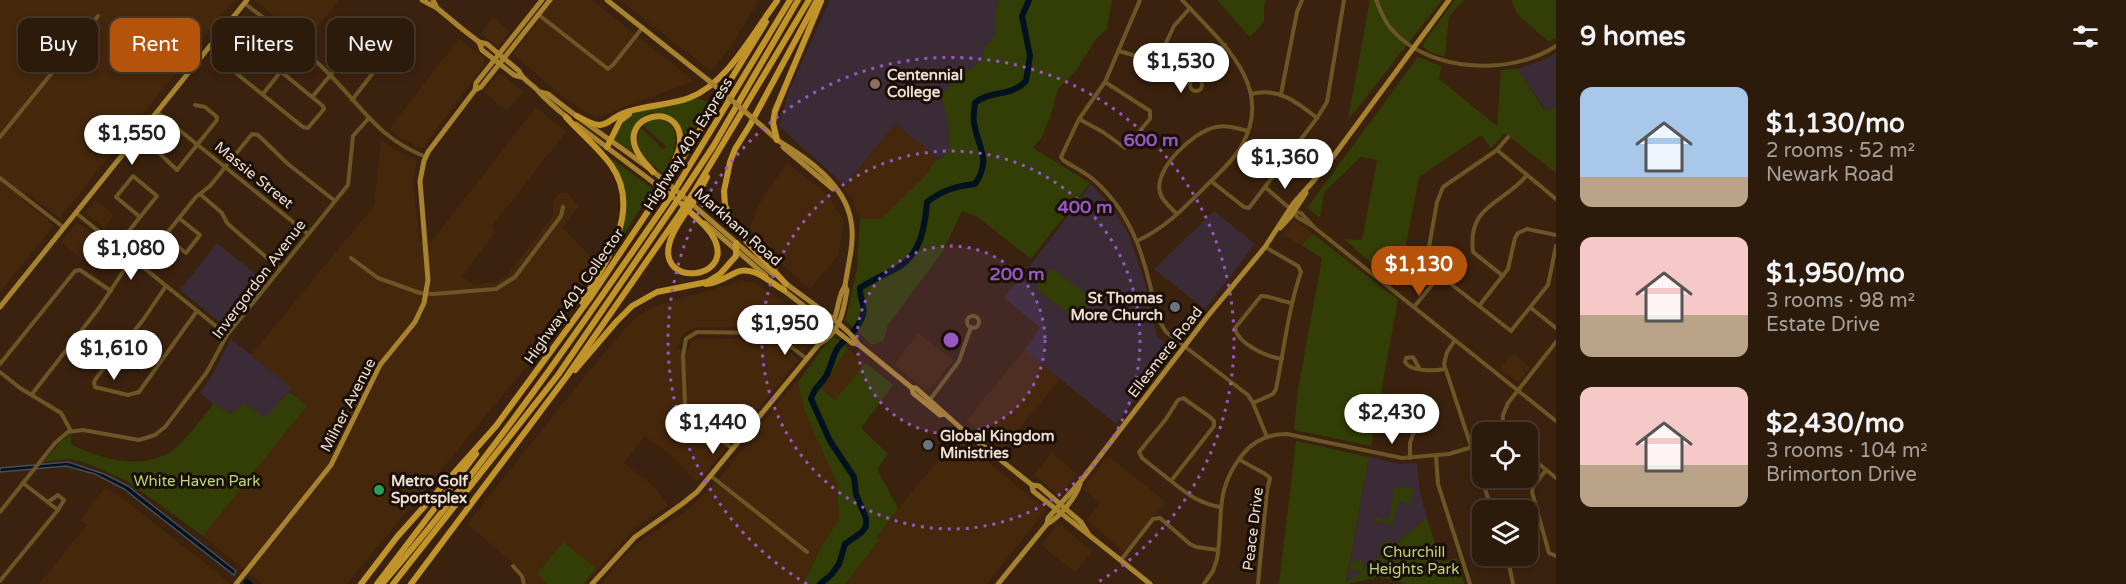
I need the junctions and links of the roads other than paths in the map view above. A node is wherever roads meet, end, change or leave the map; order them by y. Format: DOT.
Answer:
graph roads {
  1 [pos="422,0"];
  2 [pos="432,0"];
  3 [pos="550,0"];
  4 [pos="607,0"];
  5 [pos="790,0"];
  6 [pos="798,0"];
  7 [pos="809,0"];
  8 [pos="819,0"];
  9 [pos="1140,0"];
  10 [pos="1182,0"];
  11 [pos="1302,0"];
  12 [pos="1344,0"];
  13 [pos="1376,0"];
  14 [pos="1449,0"];
  15 [pos="246,1"];
  16 [pos="540,1"];
  17 [pos="777,1"];
  18 [pos="437,8"];
  19 [pos="1190,8"];
  20 [pos="98,15"];
  21 [pos="539,15"];
  22 [pos="266,18"];
  23 [pos="643,27"];
  24 [pos="478,42"];
  25 [pos="1225,45"];
  26 [pos="1556,46"];
  27 [pos="1413,48"];
  28 [pos="1119,51"];
  29 [pos="498,54"];
  30 [pos="494,60"];
  31 [pos="315,61"];
  32 [pos="502,61"];
  33 [pos="236,72"];
  34 [pos="280,72"];
  35 [pos="282,72"];
  36 [pos="333,72"];
  37 [pos="374,72"];
  38 [pos="331,75"];
  39 [pos="1196,79"];
  40 [pos="1105,82"];
  41 [pos="475,90"];
  42 [pos="540,92"];
  43 [pos="262,94"];
  44 [pos="1251,94"];
  45 [pos="1281,94"];
  46 [pos="313,96"];
  47 [pos="352,100"];
  48 [pos="195,105"];
  49 [pos="640,109"];
  50 [pos="156,111"];
  51 [pos="775,111"];
  52 [pos="577,116"];
  53 [pos="566,117"];
  54 [pos="1317,118"];
  55 [pos="368,119"];
  56 [pos="1079,119"];
  57 [pos="763,127"];
  58 [pos="1248,131"];
  59 [pos="0,137"];
  60 [pos="1508,137"];
  61 [pos="777,140"];
  62 [pos="608,144"];
  63 [pos="197,145"];
  64 [pos="1497,150"];
  65 [pos="158,152"];
  66 [pos="426,157"];
  67 [pos="225,167"];
  68 [pos="653,172"];
  69 [pos="1527,175"];
  70 [pos="669,176"];
  71 [pos="0,178"];
  72 [pos="1211,181"];
  73 [pos="1265,187"];
  74 [pos="200,194"];
  75 [pos="1556,199"];
  76 [pos="335,201"];
  77 [pos="678,204"];
  78 [pos="563,207"];
  79 [pos="1292,210"];
  80 [pos="75,212"];
  81 [pos="682,214"];
  82 [pos="1178,214"];
  83 [pos="140,217"];
  84 [pos="179,218"];
  85 [pos="63,227"];
  86 [pos="308,234"];
  87 [pos="1556,235"];
  88 [pos="1137,241"];
  89 [pos="736,243"];
  90 [pos="117,246"];
  91 [pos="1556,246"];
  92 [pos="1265,247"];
  93 [pos="737,252"];
  94 [pos="132,258"];
  95 [pos="351,258"];
  96 [pos="280,269"];
  97 [pos="1440,275"];
  98 [pos="1503,276"];
  99 [pos="166,286"];
  100 [pos="687,286"];
  101 [pos="785,287"];
  102 [pos="111,291"];
  103 [pos="427,294"];
  104 [pos="1292,303"];
  105 [pos="1479,306"];
  106 [pos="0,307"];
  107 [pos="1414,307"];
  108 [pos="1531,307"];
  109 [pos="197,311"];
  110 [pos="570,324"];
  111 [pos="834,325"];
  112 [pos="971,327"];
  113 [pos="1556,328"];
  114 [pos="227,335"];
  115 [pos="1455,340"];
  116 [pos="1556,342"];
  117 [pos="1185,346"];
  118 [pos="807,359"];
  119 [pos="1282,359"];
  120 [pos="0,364"];
  121 [pos="1419,368"];
  122 [pos="1445,369"];
  123 [pos="0,372"];
  124 [pos="567,376"];
  125 [pos="1518,390"];
  126 [pos="32,394"];
  127 [pos="928,402"];
  128 [pos="1254,403"];
  129 [pos="1417,419"];
  130 [pos="1556,421"];
  131 [pos="1503,422"];
  132 [pos="496,426"];
  133 [pos="71,431"];
  134 [pos="1267,437"];
  135 [pos="1472,448"];
  136 [pos="733,449"];
  137 [pos="1436,456"];
  138 [pos="1410,458"];
  139 [pos="1239,459"];
  140 [pos="1538,463"];
  141 [pos="1546,470"];
  142 [pos="711,476"];
  143 [pos="1556,478"];
  144 [pos="1171,481"];
  145 [pos="24,483"];
  146 [pos="48,502"];
  147 [pos="1221,507"];
  148 [pos="1060,508"];
  149 [pos="58,510"];
  150 [pos="0,513"];
  151 [pos="1218,550"];
  152 [pos="807,552"];
  153 [pos="1556,556"];
  154 [pos="428,560"];
  155 [pos="1121,560"];
  156 [pos="513,566"];
  157 [pos="1509,566"];
  158 [pos="0,581"];
  159 [pos="236,584"];
  160 [pos="361,584"];
  161 [pos="380,584"];
  162 [pos="393,584"];
  163 [pos="406,584"];
  164 [pos="411,584"];
  165 [pos="524,584"];
  166 [pos="592,584"];
  167 [pos="998,584"];
  168 [pos="1150,584"];
  169 [pos="1204,584"];
  170 [pos="1258,584"];
  171 [pos="1470,584"];
  172 [pos="1513,584"];
  1 -- 18 [label="main road, Markham Road"];
  2 -- 18 [label="main road, Markham Road"];
  3 -- 21 [label="main road, Milner Avenue"];
  4 -- 23 [label="main road"];
  5 -- 161 [label="highway, Highway 401 Express, bridge"];
  6 -- 77 [label="highway, Highway 401 Express, bridge"];
  7 -- 81 [label="highway, bridge"];
  8 -- 51 [label="highway"];
  8 -- 101 [label="highway"];
  9 -- 28 [label="street"];
  10 -- 19 [label="street"];
  11 -- 45 [label="street"];
  12 -- 54 [label="street"];
  13 -- 27 [label="street"];
  14 -- 27 [label="main road, Ellesmere Road"];
  15 -- 22 [label="street"];
  15 -- 50 [label="main road"];
  16 -- 29 [label="main road, Milner Avenue"];
  17 -- 49 [label="highway"];
  17 -- 70 [label="highway"];
  18 -- 24 [label="main road, Markham Road"];
  19 -- 25 [label="street"];
  19 -- 28 [label="street"];
  20 -- 59 [label="street"];
  21 -- 23 [label="street"];
  21 -- 32 [label="main road, Milner Avenue"];
  23 -- 57 [label="main road, bridge"];
  24 -- 29 [label="main road, Markham Road"];
  24 -- 30 [label="main road, Markham Road"];
  25 -- 39 [label="street"];
  25 -- 44 [label="street"];
  26 -- 27 [label="street"];
  27 -- 79 [label="main road, Ellesmere Road"];
  28 -- 40 [label="street"];
  29 -- 30 [label="main road, Milner Avenue"];
  29 -- 32 [label="main road, Markham Road"];
  30 -- 32 [label="main road, Markham Road"];
  30 -- 41 [label="main road, Milner Avenue"];
  31 -- 38 [label="street"];
  32 -- 41 [label="main road, Milner Avenue"];
  32 -- 42 [label="main road, Markham Road"];
  33 -- 43 [label="street"];
  34 -- 43 [label="street"];
  35 -- 46 [label="street"];
  36 -- 38 [label="street"];
  37 -- 47 [label="street"];
  38 -- 46 [label="street"];
  38 -- 47 [label="street"];
  40 -- 56 [label="street"];
  40 -- 56 [label="street"];
  41 -- 66 [label="main road, Milner Avenue"];
  42 -- 52 [label="main road, Markham Road"];
  42 -- 53 [label="main road, Markham Road"];
  43 -- 46 [label="street"];
  44 -- 45 [label="street"];
  44 -- 58 [label="street"];
  45 -- 54 [label="street"];
  47 -- 55 [label="street"];
  48 -- 63 [label="street"];
  49 -- 52 [label="highway"];
  49 -- 62 [label="highway"];
  50 -- 63 [label="street, Massie Street"];
  50 -- 80 [label="main road"];
  51 -- 57 [label="highway"];
  51 -- 61 [label="highway"];
  52 -- 62 [label="main road, Markham Road"];
  53 -- 62 [label="main road, Markham Road"];
  53 -- 110 [label="highway"];
  54 -- 73 [label="street"];
  55 -- 66 [label="street"];
  55 -- 76 [label="street, Invergordon Avenue"];
  56 -- 88 [label="street"];
  57 -- 61 [label="main road"];
  58 -- 72 [label="street"];
  58 -- 82 [label="street"];
  60 -- 64 [label="street"];
  61 -- 111 [label="main road"];
  62 -- 68 [label="main road, Markham Road"];
  62 -- 77 [label="main road, Markham Road"];
  63 -- 65 [label="street"];
  63 -- 67 [label="street, Massie Street"];
  64 -- 69 [label="street"];
  64 -- 97 [label="street"];
  66 -- 103 [label="main road, Milner Avenue"];
  67 -- 74 [label="street"];
  67 -- 76 [label="street"];
  67 -- 86 [label="street, Massie Street"];
  68 -- 70 [label="highway"];
  68 -- 89 [label="main road, Markham Road"];
  69 -- 75 [label="street"];
  69 -- 98 [label="street"];
  70 -- 110 [label="highway, Highway 401 Collector, bridge"];
  71 -- 85 [label="street"];
  72 -- 73 [label="street"];
  72 -- 82 [label="street"];
  73 -- 79 [label="street"];
  74 -- 84 [label="street"];
  74 -- 96 [label="street"];
  76 -- 86 [label="street, Invergordon Avenue"];
  77 -- 81 [label="highway"];
  77 -- 93 [label="main road, Markham Road"];
  77 -- 162 [label="highway, Highway 401 Express"];
  78 -- 103 [label="street"];
  79 -- 92 [label="main road, Ellesmere Road"];
  79 -- 107 [label="street"];
  80 -- 85 [label="main road"];
  80 -- 90 [label="street"];
  81 -- 124 [label="highway"];
  82 -- 88 [label="street"];
  83 -- 83 [label="street"];
  83 -- 90 [label="street"];
  84 -- 84 [label="street"];
  85 -- 106 [label="main road"];
  86 -- 96 [label="street, Invergordon Avenue"];
  87 -- 98 [label="street"];
  88 -- 117 [label="street"];
  89 -- 93 [label="highway"];
  89 -- 101 [label="main road, Markham Road"];
  90 -- 94 [label="street"];
  91 -- 108 [label="street"];
  92 -- 104 [label="street"];
  92 -- 117 [label="main road, Ellesmere Road"];
  93 -- 100 [label="highway"];
  93 -- 101 [label="main road, Markham Road"];
  94 -- 99 [label="street"];
  94 -- 102 [label="street"];
  95 -- 103 [label="street"];
  96 -- 114 [label="street, Invergordon Avenue"];
  97 -- 105 [label="street"];
  97 -- 107 [label="street"];
  98 -- 105 [label="street"];
  99 -- 109 [label="street"];
  99 -- 109 [label="street"];
  100 -- 101 [label="highway"];
  100 -- 124 [label="highway"];
  101 -- 111 [label="main road, Markham Road"];
  102 -- 120 [label="street"];
  102 -- 126 [label="street"];
  103 -- 159 [label="main road, Milner Avenue"];
  104 -- 119 [label="street"];
  104 -- 119 [label="street"];
  105 -- 108 [label="street"];
  107 -- 115 [label="street"];
  108 -- 113 [label="street"];
  109 -- 114 [label="street"];
  110 -- 132 [label="highway, Highway 401 Collector"];
  111 -- 118 [label="main road"];
  111 -- 127 [label="main road, Markham Road"];
  112 -- 127 [label="street"];
  114 -- 133 [label="street, Invergordon Avenue"];
  115 -- 122 [label="street"];
  115 -- 125 [label="street"];
  116 -- 125 [label="street"];
  117 -- 128 [label="street"];
  117 -- 148 [label="main road, Ellesmere Road"];
  118 -- 136 [label="main road"];
  118 -- 136 [label="street"];
  119 -- 128 [label="street"];
  121 -- 122 [label="street"];
  122 -- 135 [label="street"];
  123 -- 126 [label="street"];
  124 -- 154 [label="highway"];
  125 -- 130 [label="street"];
  125 -- 131 [label="street"];
  126 -- 133 [label="street"];
  127 -- 148 [label="main road, Markham Road"];
  128 -- 134 [label="street"];
  129 -- 129 [label="street"];
  129 -- 138 [label="street"];
  132 -- 160 [label="highway, Highway 401 Collector"];
  132 -- 161 [label="highway"];
  133 -- 145 [label="street"];
  134 -- 138 [label="street"];
  134 -- 139 [label="street"];
  135 -- 137 [label="street"];
  136 -- 142 [label="main road"];
  137 -- 138 [label="street"];
  137 -- 171 [label="street"];
  139 -- 147 [label="street"];
  139 -- 170 [label="street, Peace Drive"];
  140 -- 141 [label="street"];
  141 -- 143 [label="street"];
  141 -- 153 [label="street"];
  142 -- 152 [label="street"];
  142 -- 166 [label="main road"];
  144 -- 144 [label="street"];
  144 -- 147 [label="street"];
  145 -- 146 [label="street"];
  145 -- 150 [label="street"];
  146 -- 149 [label="street"];
  146 -- 149 [label="street"];
  147 -- 151 [label="street"];
  148 -- 155 [label="main road, Markham Road"];
  148 -- 167 [label="main road, Ellesmere Road"];
  149 -- 158 [label="street"];
  151 -- 155 [label="street"];
  151 -- 169 [label="street"];
  154 -- 163 [label="highway"];
  154 -- 164 [label="highway"];
  155 -- 168 [label="main road, Markham Road"];
  156 -- 165 [label="street"];
  157 -- 172 [label="street"];
}
